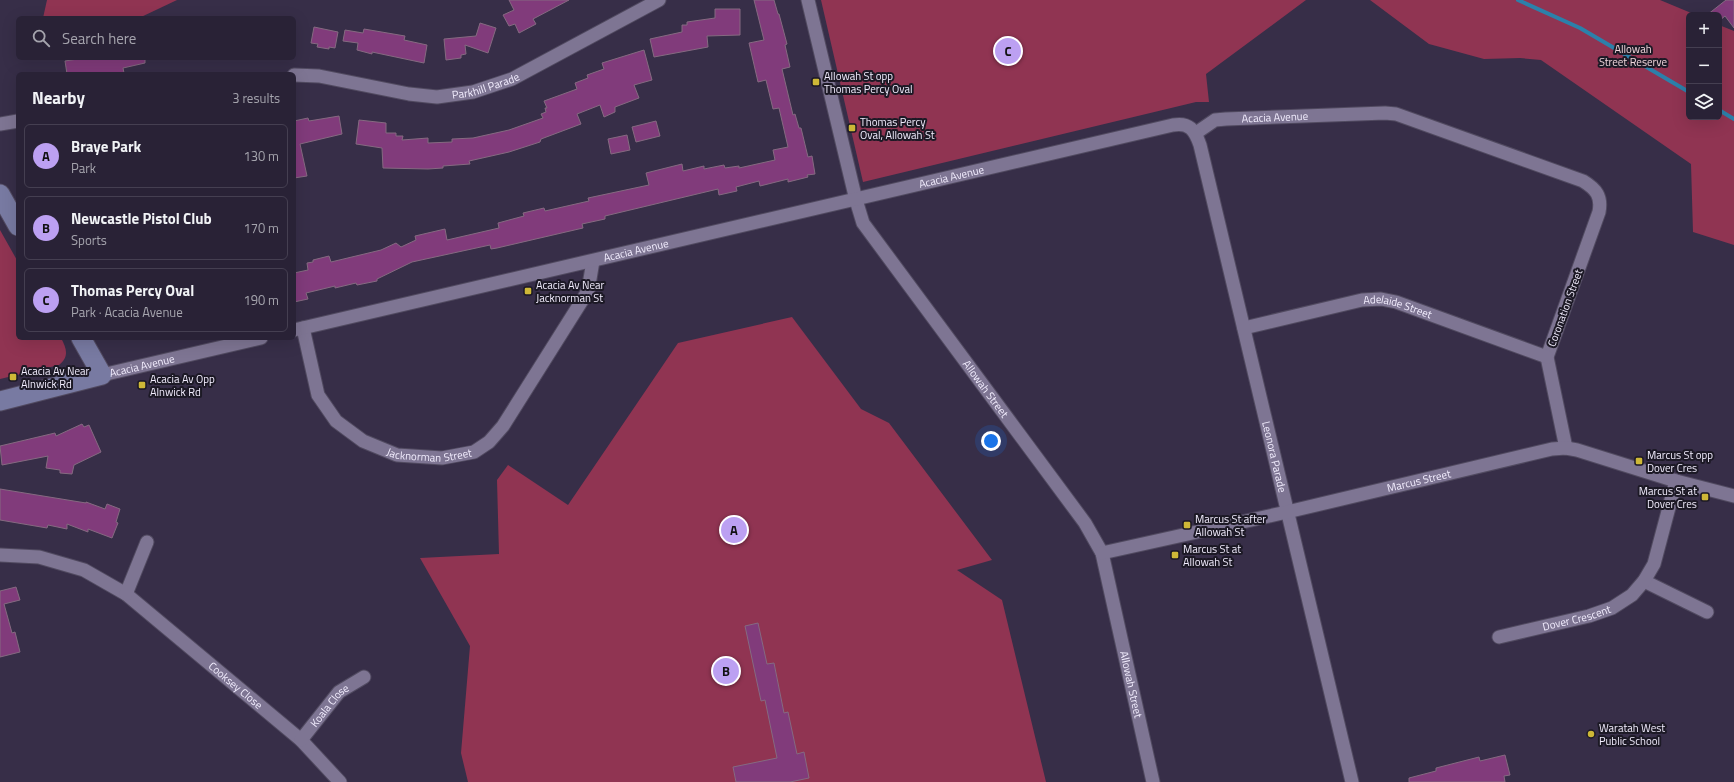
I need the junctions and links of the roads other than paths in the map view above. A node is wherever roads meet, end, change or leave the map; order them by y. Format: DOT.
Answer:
graph roads {
  1 [pos="659,0"];
  2 [pos="808,0"];
  3 [pos="296,75"];
  4 [pos="16,121"];
  5 [pos="0,124"];
  6 [pos="1196,133"];
  7 [pos="1598,193"];
  8 [pos="0,194"];
  9 [pos="856,200"];
  10 [pos="16,222"];
  11 [pos="593,261"];
  12 [pos="1244,328"];
  13 [pos="299,329"];
  14 [pos="82,340"];
  15 [pos="252,340"];
  16 [pos="1547,357"];
  17 [pos="102,375"];
  18 [pos="0,401"];
  19 [pos="1566,448"];
  20 [pos="1676,481"];
  21 [pos="1734,496"];
  22 [pos="1287,512"];
  23 [pos="147,542"];
  24 [pos="1102,553"];
  25 [pos="0,554"];
  26 [pos="1644,580"];
  27 [pos="126,594"];
  28 [pos="1707,612"];
  29 [pos="1499,637"];
  30 [pos="364,677"];
  31 [pos="301,740"];
  32 [pos="340,782"];
  33 [pos="1153,782"];
  34 [pos="1352,782"];
  1 -- 3 [label="street, Parkhill Parade"];
  2 -- 9 [label="street, Allowah Street"];
  4 -- 5 [label="street"];
  6 -- 7 [label="street, Acacia Avenue"];
  6 -- 9 [label="street, Acacia Avenue"];
  6 -- 12 [label="street, Leonora Parade"];
  7 -- 16 [label="street, Coronation Street"];
  8 -- 10 [label="street"];
  9 -- 11 [label="street, Acacia Avenue"];
  9 -- 24 [label="street, Allowah Street"];
  11 -- 13 [label="street, Acacia Avenue"];
  11 -- 13 [label="street, Jacknorman Street"];
  12 -- 16 [label="street, Adelaide Street"];
  12 -- 22 [label="street, Leonora Parade"];
  14 -- 17 [label="street"];
  15 -- 17 [label="street, Acacia Avenue"];
  16 -- 19 [label="street, Coronation Street"];
  17 -- 18 [label="street, Acacia Avenue"];
  19 -- 20 [label="street, Marcus Street"];
  19 -- 22 [label="street, Marcus Street"];
  20 -- 21 [label="street, Marcus Street"];
  20 -- 26 [label="street, Dover Crescent"];
  22 -- 24 [label="street, Marcus Street"];
  22 -- 34 [label="street, Leonora Parade"];
  23 -- 27 [label="street"];
  24 -- 33 [label="street, Allowah Street"];
  25 -- 27 [label="street, Cooksey Close"];
  26 -- 28 [label="street"];
  26 -- 29 [label="street, Dover Crescent"];
  27 -- 31 [label="street, Cooksey Close"];
  30 -- 31 [label="street, Koala Close"];
  31 -- 32 [label="street, Cooksey Close"];
}
